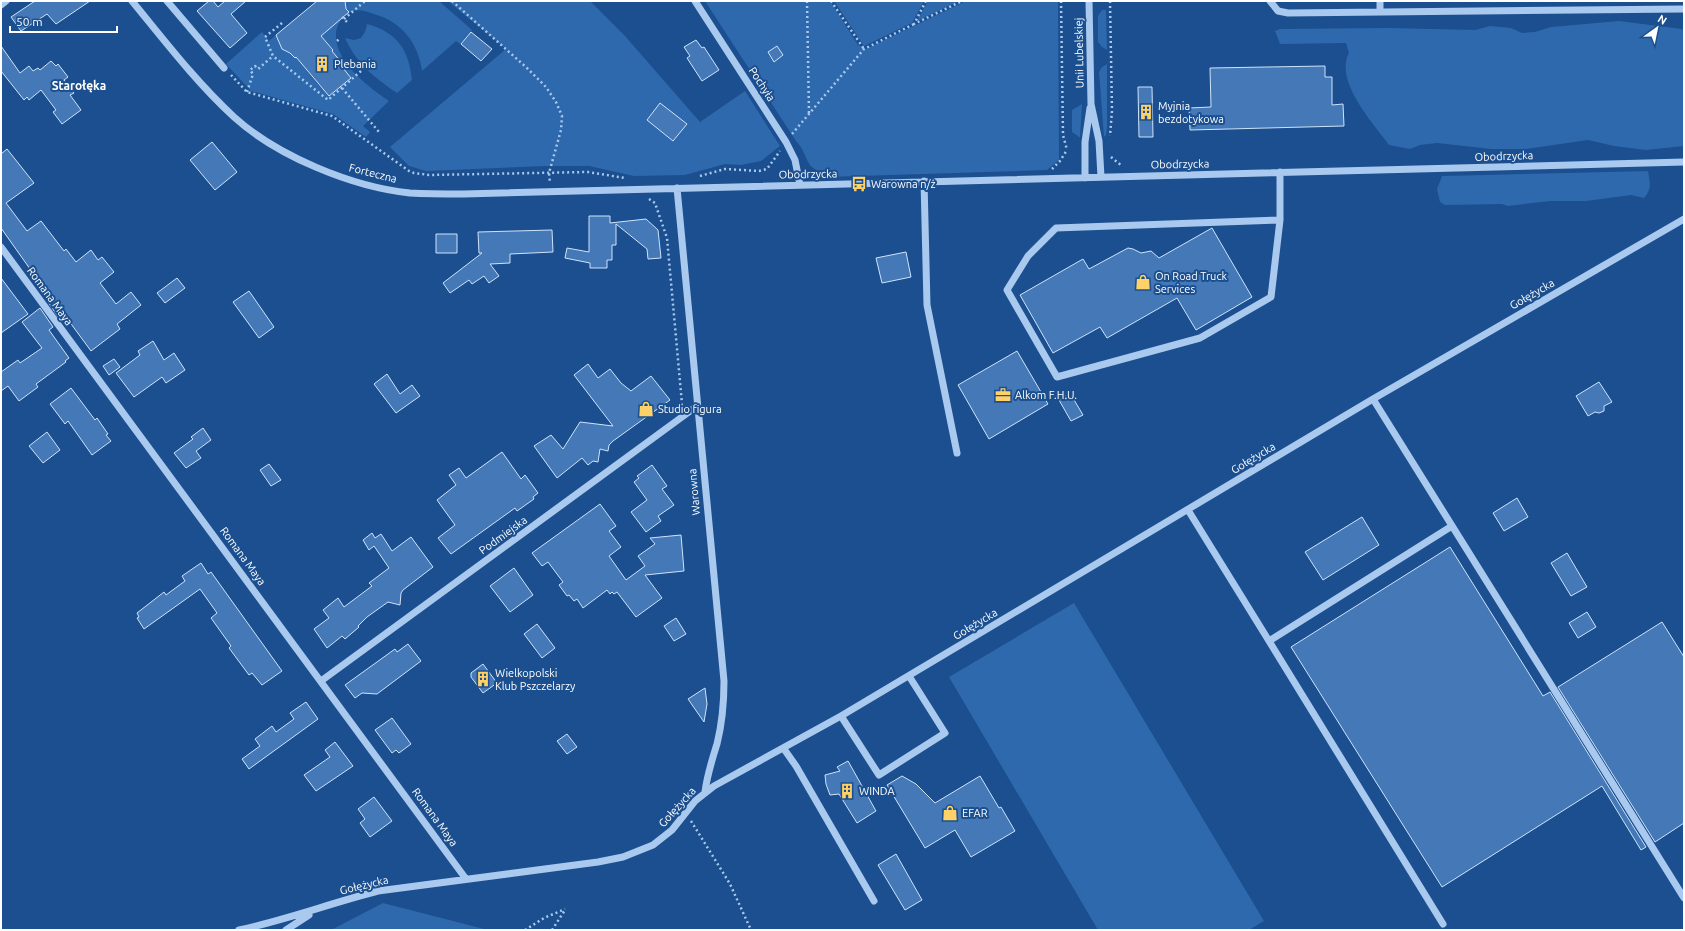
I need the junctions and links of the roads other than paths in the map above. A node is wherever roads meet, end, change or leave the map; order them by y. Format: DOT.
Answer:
graph roads {
  1 [pos="6,1"];
  2 [pos="132,1"];
  3 [pos="167,1"];
  4 [pos="695,1"];
  5 [pos="1089,1"];
  6 [pos="1270,1"];
  7 [pos="1380,1"];
  8 [pos="1,5"];
  9 [pos="1684,9"];
  10 [pos="1380,12"];
  11 [pos="224,68"];
  12 [pos="1091,104"];
  13 [pos="1684,162"];
  14 [pos="1280,172"];
  15 [pos="1101,177"];
  16 [pos="1085,178"];
  17 [pos="924,181"];
  18 [pos="800,185"];
  19 [pos="677,188"];
  20 [pos="1684,219"];
  21 [pos="1280,220"];
  22 [pos="1,247"];
  23 [pos="1373,399"];
  24 [pos="697,406"];
  25 [pos="957,453"];
  26 [pos="1188,510"];
  27 [pos="1452,526"];
  28 [pos="1269,641"];
  29 [pos="909,676"];
  30 [pos="321,681"];
  31 [pos="841,716"];
  32 [pos="784,749"];
  33 [pos="705,792"];
  34 [pos="466,879"];
  35 [pos="1684,898"];
  36 [pos="874,901"];
  37 [pos="314,911"];
  38 [pos="1443,924"];
  39 [pos="239,930"];
  40 [pos="286,930"];
  1 -- 8 [label="street"];
  2 -- 19 [label="street, Forteczna"];
  3 -- 11 [label="street"];
  4 -- 18 [label="street, Pochyła"];
  5 -- 12 [label="street, Unii Lubelskiej"];
  6 -- 10 [label="street"];
  7 -- 10 [label="street"];
  9 -- 10 [label="street"];
  12 -- 15 [label="street, Unii Lubelskiej"];
  12 -- 16 [label="street, Unii Lubelskiej"];
  13 -- 14 [label="street, Obodrzycka"];
  14 -- 15 [label="street, Obodrzycka"];
  14 -- 21 [label="street"];
  15 -- 16 [label="street, Obodrzycka"];
  16 -- 17 [label="street, Obodrzycka"];
  17 -- 18 [label="street, Obodrzycka"];
  17 -- 25 [label="street"];
  18 -- 19 [label="street, Obodrzycka"];
  19 -- 24 [label="street, Warowna"];
  20 -- 23 [label="street, Gołężycka"];
  21 -- 21 [label="street"];
  22 -- 30 [label="street, Romana Maya"];
  23 -- 26 [label="street, Gołężycka"];
  23 -- 27 [label="street"];
  24 -- 30 [label="street, Podmiejska"];
  24 -- 33 [label="street, Warowna"];
  26 -- 28 [label="street"];
  26 -- 29 [label="street, Gołężycka"];
  27 -- 28 [label="street"];
  27 -- 35 [label="street"];
  28 -- 38 [label="street"];
  29 -- 31 [label="street, Gołężycka"];
  29 -- 31 [label="street"];
  30 -- 34 [label="street, Romana Maya"];
  31 -- 32 [label="street, Gołężycka"];
  32 -- 33 [label="street, Gołężycka"];
  32 -- 36 [label="street"];
  33 -- 34 [label="street, Gołężycka"];
  34 -- 37 [label="street, Gołężycka"];
  37 -- 39 [label="street, Gołężycka"];
  37 -- 40 [label="street"];
}
